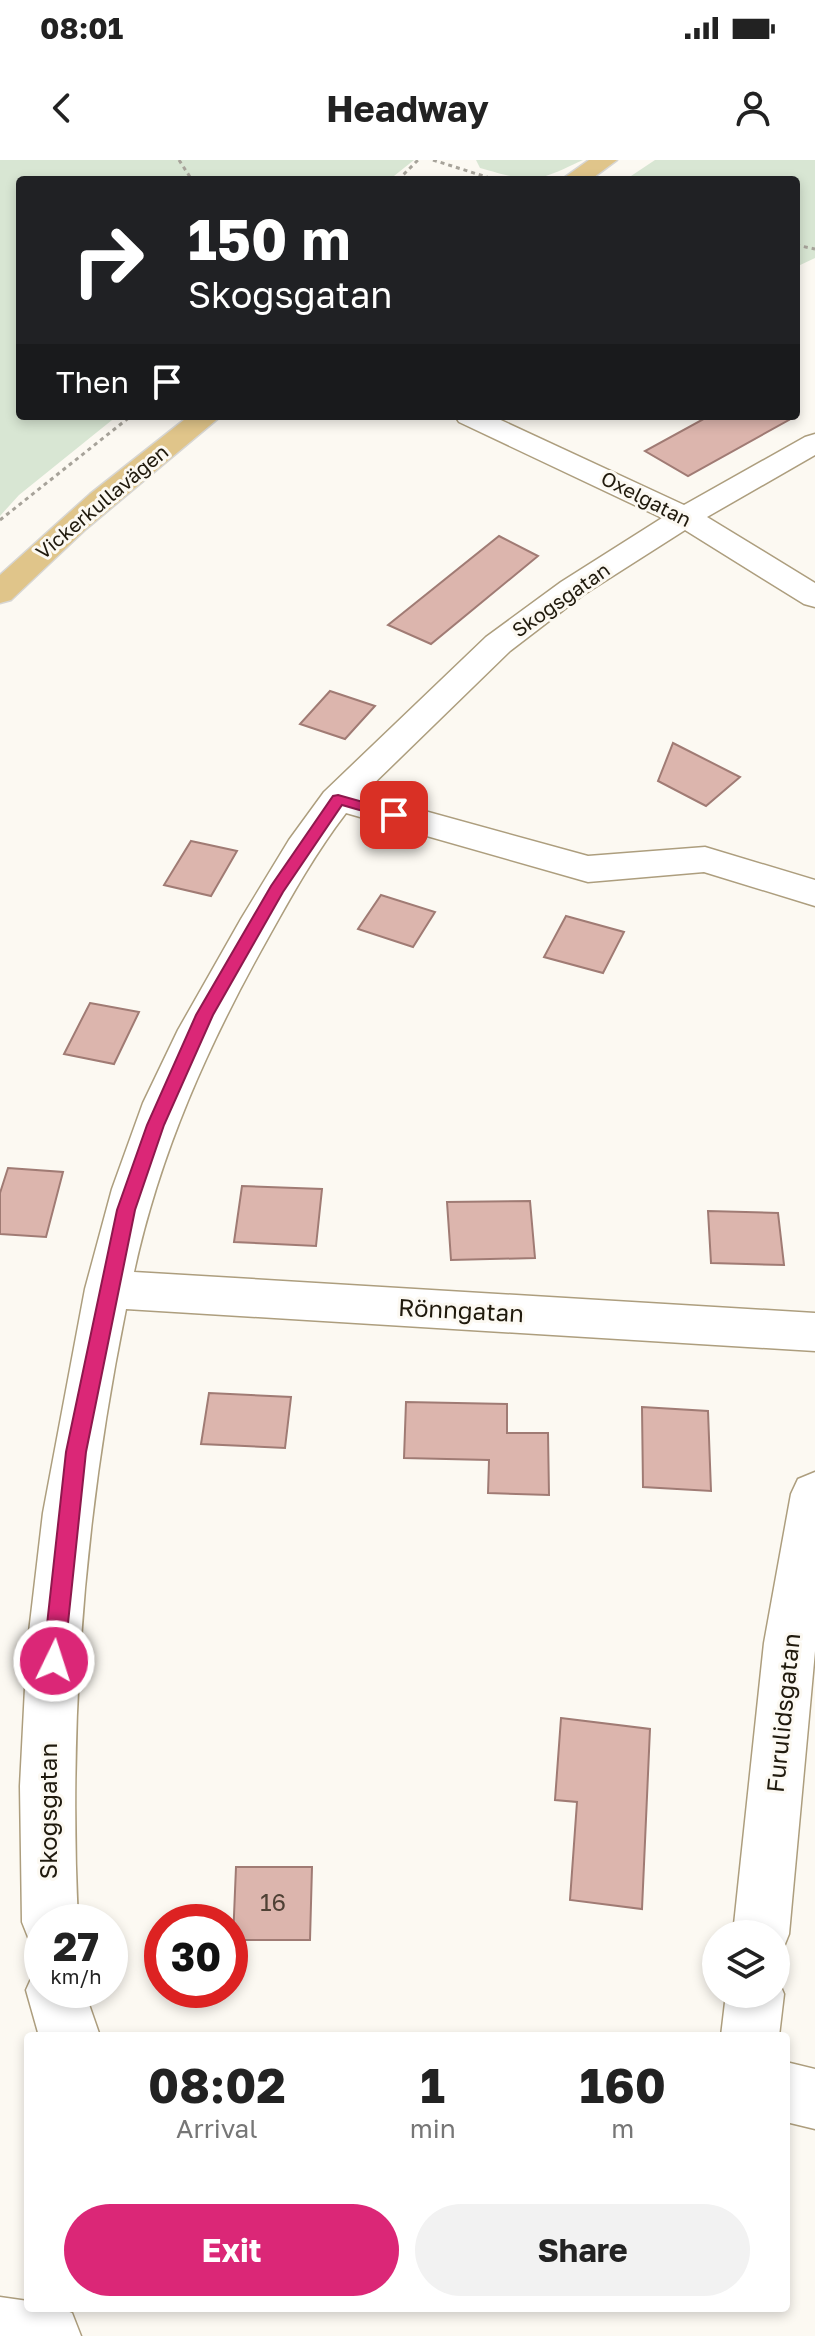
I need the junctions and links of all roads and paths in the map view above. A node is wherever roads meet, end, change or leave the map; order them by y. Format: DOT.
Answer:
graph roads {
  1 [pos="418,160"];
  2 [pos="433,160"];
  3 [pos="605,160"];
  4 [pos="402,176"];
  5 [pos="483,176"];
  6 [pos="579,176"];
  7 [pos="126,420"];
  8 [pos="202,420"];
  9 [pos="478,420"];
  10 [pos="815,443"];
  11 [pos="685,517"];
  12 [pos="0,520"];
  13 [pos="0,593"];
  14 [pos="815,597"];
  15 [pos="338,799"];
  16 [pos="815,893"];
  17 [pos="107,1289"];
  18 [pos="815,1332"];
  19 [pos="815,1494"];
  20 [pos="50,1904"];
  21 [pos="762,1920"];
  22 [pos="753,2008"];
  23 [pos="750,2032"];
  24 [pos="790,2093"];
  25 [pos="815,2099"];
  26 [pos="0,2329"];
  27 [pos="49,2336"];
  1 -- 4 [label="path"];
  2 -- 5 [label="path"];
  3 -- 6 [label="main road"];
  7 -- 12 [label="path"];
  8 -- 13 [label="main road, Vickerkullavägen"];
  9 -- 11 [label="street, Oxelgatan"];
  10 -- 11 [label="street, Skogsgatan"];
  11 -- 14 [label="street, Oxelgatan"];
  11 -- 15 [label="street, Skogsgatan"];
  15 -- 16 [label="street"];
  15 -- 17 [label="street, Skogsgatan"];
  17 -- 18 [label="street, Rönngatan"];
  17 -- 20 [label="street, Skogsgatan"];
  19 -- 21 [label="street, Furulidsgatan"];
  22 -- 23 [label="street"];
  24 -- 25 [label="street"];
  26 -- 27 [label="street"];
}
